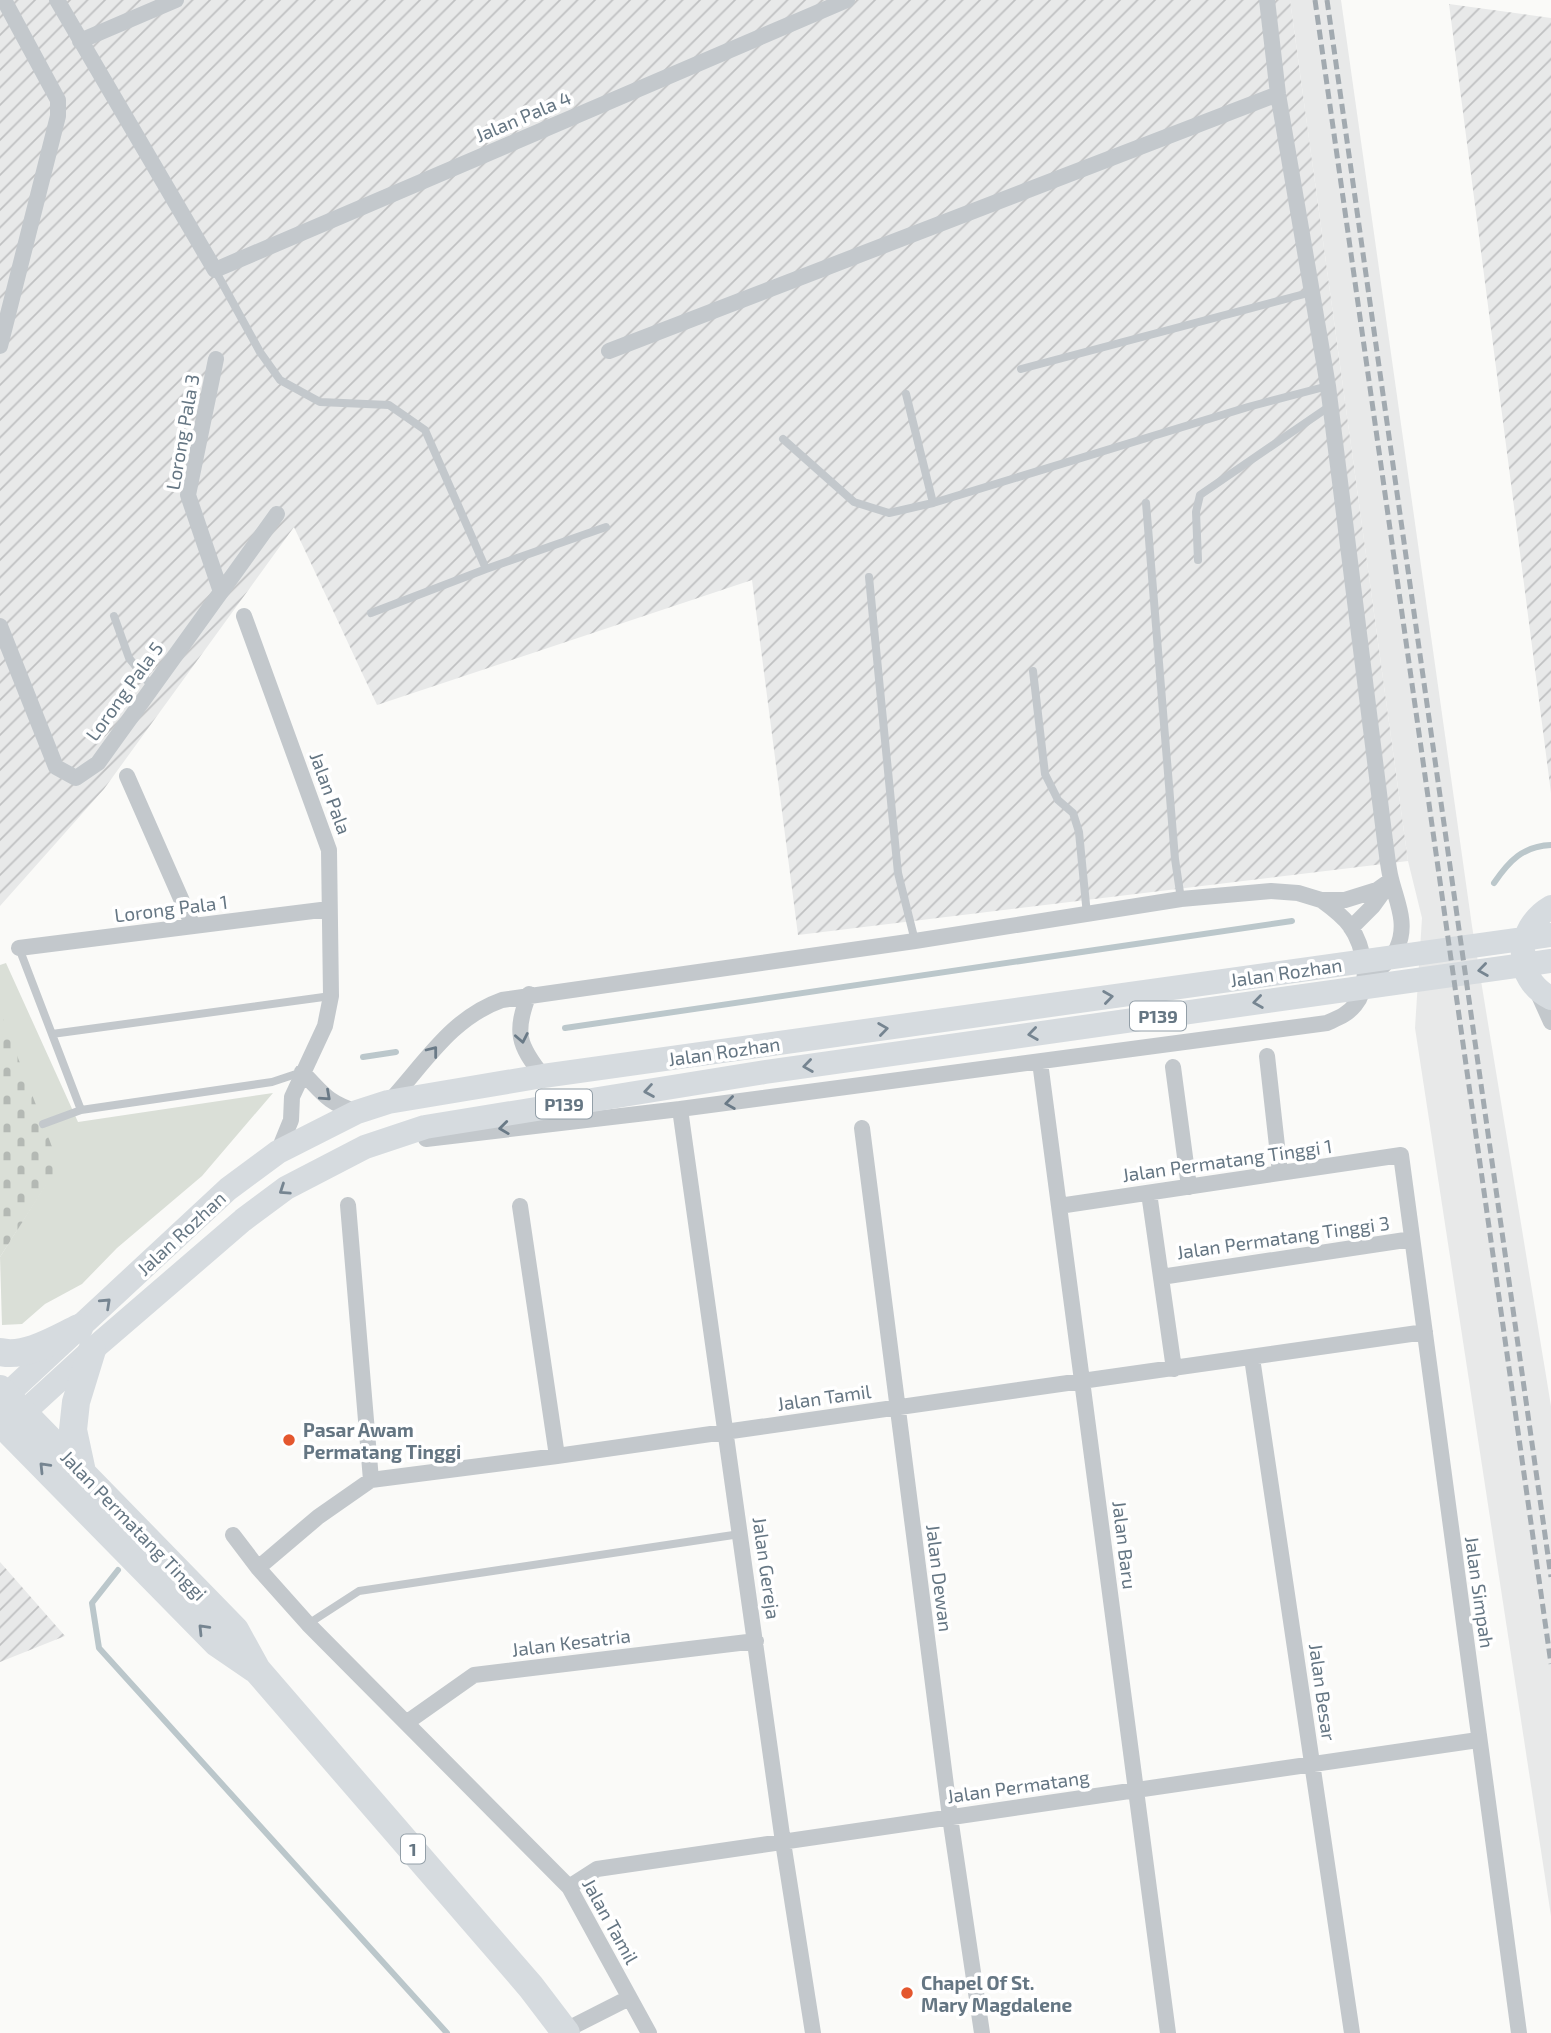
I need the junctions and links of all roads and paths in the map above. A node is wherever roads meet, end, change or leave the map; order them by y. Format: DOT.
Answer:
graph roads {
  1 [pos="5,0"];
  2 [pos="57,0"];
  3 [pos="176,0"];
  4 [pos="847,0"];
  5 [pos="1267,0"];
  6 [pos="80,41"];
  7 [pos="1278,94"];
  8 [pos="215,270"];
  9 [pos="1312,292"];
  10 [pos="0,346"];
  11 [pos="609,351"];
  12 [pos="216,359"];
  13 [pos="1021,369"];
  14 [pos="1328,386"];
  15 [pos="906,394"];
  16 [pos="1330,406"];
  17 [pos="783,439"];
  18 [pos="933,503"];
  19 [pos="1146,503"];
  20 [pos="277,513"];
  21 [pos="607,527"];
  22 [pos="1198,560"];
  23 [pos="486,569"];
  24 [pos="869,576"];
  25 [pos="221,592"];
  26 [pos="371,613"];
  27 [pos="114,616"];
  28 [pos="244,616"];
  29 [pos="0,626"];
  30 [pos="1033,671"];
  31 [pos="153,688"];
  32 [pos="127,776"];
  33 [pos="1391,880"];
  34 [pos="1181,899"];
  35 [pos="1321,900"];
  36 [pos="1551,907"];
  37 [pos="329,909"];
  38 [pos="1087,915"];
  39 [pos="193,926"];
  40 [pos="1351,928"];
  41 [pos="1551,935"];
  42 [pos="915,941"];
  43 [pos="19,948"];
  44 [pos="1551,961"];
  45 [pos="1364,984"];
  46 [pos="530,994"];
  47 [pos="1544,994"];
  48 [pos="331,996"];
  49 [pos="1551,1022"];
  50 [pos="52,1034"];
  51 [pos="1267,1056"];
  52 [pos="1040,1062"];
  53 [pos="1173,1067"];
  54 [pos="302,1072"];
  55 [pos="543,1076"];
  56 [pos="388,1102"];
  57 [pos="680,1110"];
  58 [pos="81,1111"];
  59 [pos="357,1112"];
  60 [pos="43,1124"];
  61 [pos="862,1128"];
  62 [pos="365,1147"];
  63 [pos="278,1152"];
  64 [pos="1401,1155"];
  65 [pos="1280,1173"];
  66 [pos="1189,1187"];
  67 [pos="1149,1192"];
  68 [pos="348,1205"];
  69 [pos="520,1206"];
  70 [pos="1059,1206"];
  71 [pos="1412,1240"];
  72 [pos="1161,1277"];
  73 [pos="1424,1332"];
  74 [pos="85,1339"];
  75 [pos="0,1352"];
  76 [pos="1252,1358"];
  77 [pos="1174,1368"];
  78 [pos="1082,1382"];
  79 [pos="6,1408"];
  80 [pos="897,1408"];
  81 [pos="726,1432"];
  82 [pos="556,1456"];
  83 [pos="82,1472"];
  84 [pos="371,1479"];
  85 [pos="740,1534"];
  86 [pos="233,1535"];
  87 [pos="258,1568"];
  88 [pos="307,1624"];
  89 [pos="756,1641"];
  90 [pos="257,1671"];
  91 [pos="406,1723"];
  92 [pos="1478,1740"];
  93 [pos="1312,1764"];
  94 [pos="1136,1790"];
  95 [pos="950,1817"];
  96 [pos="783,1842"];
  97 [pos="569,1887"];
  98 [pos="629,1998"];
  99 [pos="565,2032"];
  100 [pos="649,2033"];
  101 [pos="813,2033"];
  102 [pos="982,2033"];
  103 [pos="1168,2033"];
  104 [pos="1352,2033"];
  105 [pos="1519,2033"];
  1 -- 10 [label="street"];
  2 -- 6 [label="street"];
  3 -- 6 [label="street"];
  4 -- 8 [label="street, Jalan Pala 4"];
  5 -- 7 [label="street"];
  6 -- 8 [label="street"];
  7 -- 9 [label="street"];
  7 -- 11 [label="street"];
  8 -- 23 [label="lane"];
  9 -- 13 [label="lane"];
  9 -- 14 [label="street"];
  12 -- 25 [label="street, Lorong Pala 3"];
  14 -- 16 [label="street"];
  14 -- 18 [label="lane"];
  15 -- 18 [label="lane"];
  16 -- 22 [label="lane"];
  16 -- 33 [label="street"];
  17 -- 18 [label="lane"];
  19 -- 34 [label="lane"];
  20 -- 25 [label="street, Lorong Pala 5"];
  21 -- 23 [label="lane"];
  23 -- 26 [label="lane"];
  24 -- 42 [label="lane"];
  25 -- 31 [label="street, Lorong Pala 5"];
  27 -- 31 [label="lane"];
  28 -- 37 [label="street, Jalan Pala"];
  29 -- 31 [label="street, Lorong Pala 5"];
  30 -- 38 [label="lane"];
  32 -- 39 [label="street"];
  33 -- 35 [label="street"];
  33 -- 40 [label="street"];
  33 -- 45 [label="street"];
  34 -- 35 [label="street"];
  34 -- 38 [label="street"];
  35 -- 40 [label="street"];
  36 -- 47 [label="main road"];
  37 -- 39 [label="street, Lorong Pala 1"];
  37 -- 48 [label="street, Jalan Pala"];
  38 -- 42 [label="street"];
  39 -- 43 [label="street, Lorong Pala 1"];
  40 -- 45 [label="street"];
  55 -- 41 [label="main road, Jalan Rozhan / P139, one-way"];
  42 -- 46 [label="street"];
  43 -- 50 [label="lane"];
  44 -- 62 [label="main road, Jalan Rozhan / P139, one-way"];
  45 -- 52 [label="street"];
  46 -- 55 [label="street, one-way"];
  56 -- 46 [label="street, one-way"];
  47 -- 49 [label="street"];
  48 -- 50 [label="lane"];
  48 -- 54 [label="street, Jalan Pala"];
  50 -- 58 [label="lane"];
  51 -- 65 [label="street"];
  52 -- 57 [label="street, one-way"];
  52 -- 70 [label="street, Jalan Baru"];
  53 -- 66 [label="street"];
  54 -- 58 [label="lane"];
  54 -- 59 [label="street, one-way"];
  54 -- 63 [label="street, Jalan Pala"];
  55 -- 56 [label="main road, Jalan Rozhan / P139"];
  56 -- 59 [label="main road, Jalan Rozhan / P139"];
  57 -- 62 [label="street, one-way"];
  57 -- 81 [label="street, Jalan Gereja"];
  58 -- 60 [label="lane"];
  59 -- 63 [label="main road, Jalan Rozhan / P139"];
  61 -- 80 [label="street, Jalan Dewan"];
  62 -- 74 [label="main road, Jalan Rozhan / P139, one-way"];
  74 -- 63 [label="main road, Jalan Rozhan / P139, one-way"];
  64 -- 65 [label="street, Jalan Permatang Tinggi 1"];
  64 -- 71 [label="street, Jalan Simpah"];
  65 -- 66 [label="street, Jalan Permatang Tinggi 1"];
  66 -- 67 [label="street, Jalan Permatang Tinggi 1"];
  67 -- 70 [label="street, Jalan Permatang Tinggi 1"];
  67 -- 72 [label="street"];
  68 -- 84 [label="street"];
  69 -- 82 [label="street"];
  70 -- 78 [label="street, Jalan Baru"];
  71 -- 72 [label="street, Jalan Permatang Tinggi 3"];
  71 -- 73 [label="street, Jalan Simpah"];
  72 -- 77 [label="street"];
  73 -- 76 [label="street, Jalan Tamil"];
  73 -- 92 [label="street, Jalan Simpah"];
  74 -- 75 [label="highway"];
  74 -- 79 [label="main road, Jalan Rozhan / P139"];
  74 -- 83 [label="highway"];
  76 -- 77 [label="street, Jalan Tamil"];
  76 -- 93 [label="street, Jalan Besar"];
  77 -- 78 [label="street, Jalan Tamil"];
  78 -- 80 [label="street, Jalan Tamil"];
  78 -- 94 [label="street, Jalan Baru"];
  79 -- 83 [label="highway, Jalan Permatang Tinggi / 1"];
  90 -- 79 [label="highway, Jalan Permatang Tinggi / 1, one-way"];
  80 -- 81 [label="street, Jalan Tamil"];
  80 -- 95 [label="street, Jalan Dewan"];
  81 -- 82 [label="street, Jalan Tamil"];
  81 -- 85 [label="street, Jalan Gereja"];
  82 -- 84 [label="street, Jalan Tamil"];
  83 -- 90 [label="highway, Jalan Permatang Tinggi / 1"];
  84 -- 87 [label="street, Jalan Tamil"];
  85 -- 88 [label="lane"];
  85 -- 89 [label="street, Jalan Gereja"];
  86 -- 87 [label="street, Jalan Tamil"];
  87 -- 88 [label="street, Jalan Tamil"];
  88 -- 91 [label="street, Jalan Tamil"];
  89 -- 91 [label="street, Jalan Kesatria"];
  89 -- 96 [label="street, Jalan Gereja"];
  90 -- 99 [label="highway, Jalan Permatang Tinggi / 1"];
  91 -- 97 [label="street, Jalan Tamil"];
  92 -- 93 [label="street, Jalan Permatang"];
  92 -- 105 [label="street, Jalan Simpah"];
  93 -- 94 [label="street, Jalan Permatang"];
  93 -- 104 [label="street, Jalan Besar"];
  94 -- 95 [label="street, Jalan Permatang"];
  94 -- 103 [label="street, Jalan Baru"];
  95 -- 96 [label="street, Jalan Permatang"];
  95 -- 102 [label="street, Jalan Dewan"];
  96 -- 97 [label="street, Jalan Permatang"];
  96 -- 101 [label="street, Jalan Gereja"];
  97 -- 98 [label="street, Jalan Tamil"];
  98 -- 99 [label="street"];
  98 -- 100 [label="street, Jalan Tamil"];
}
